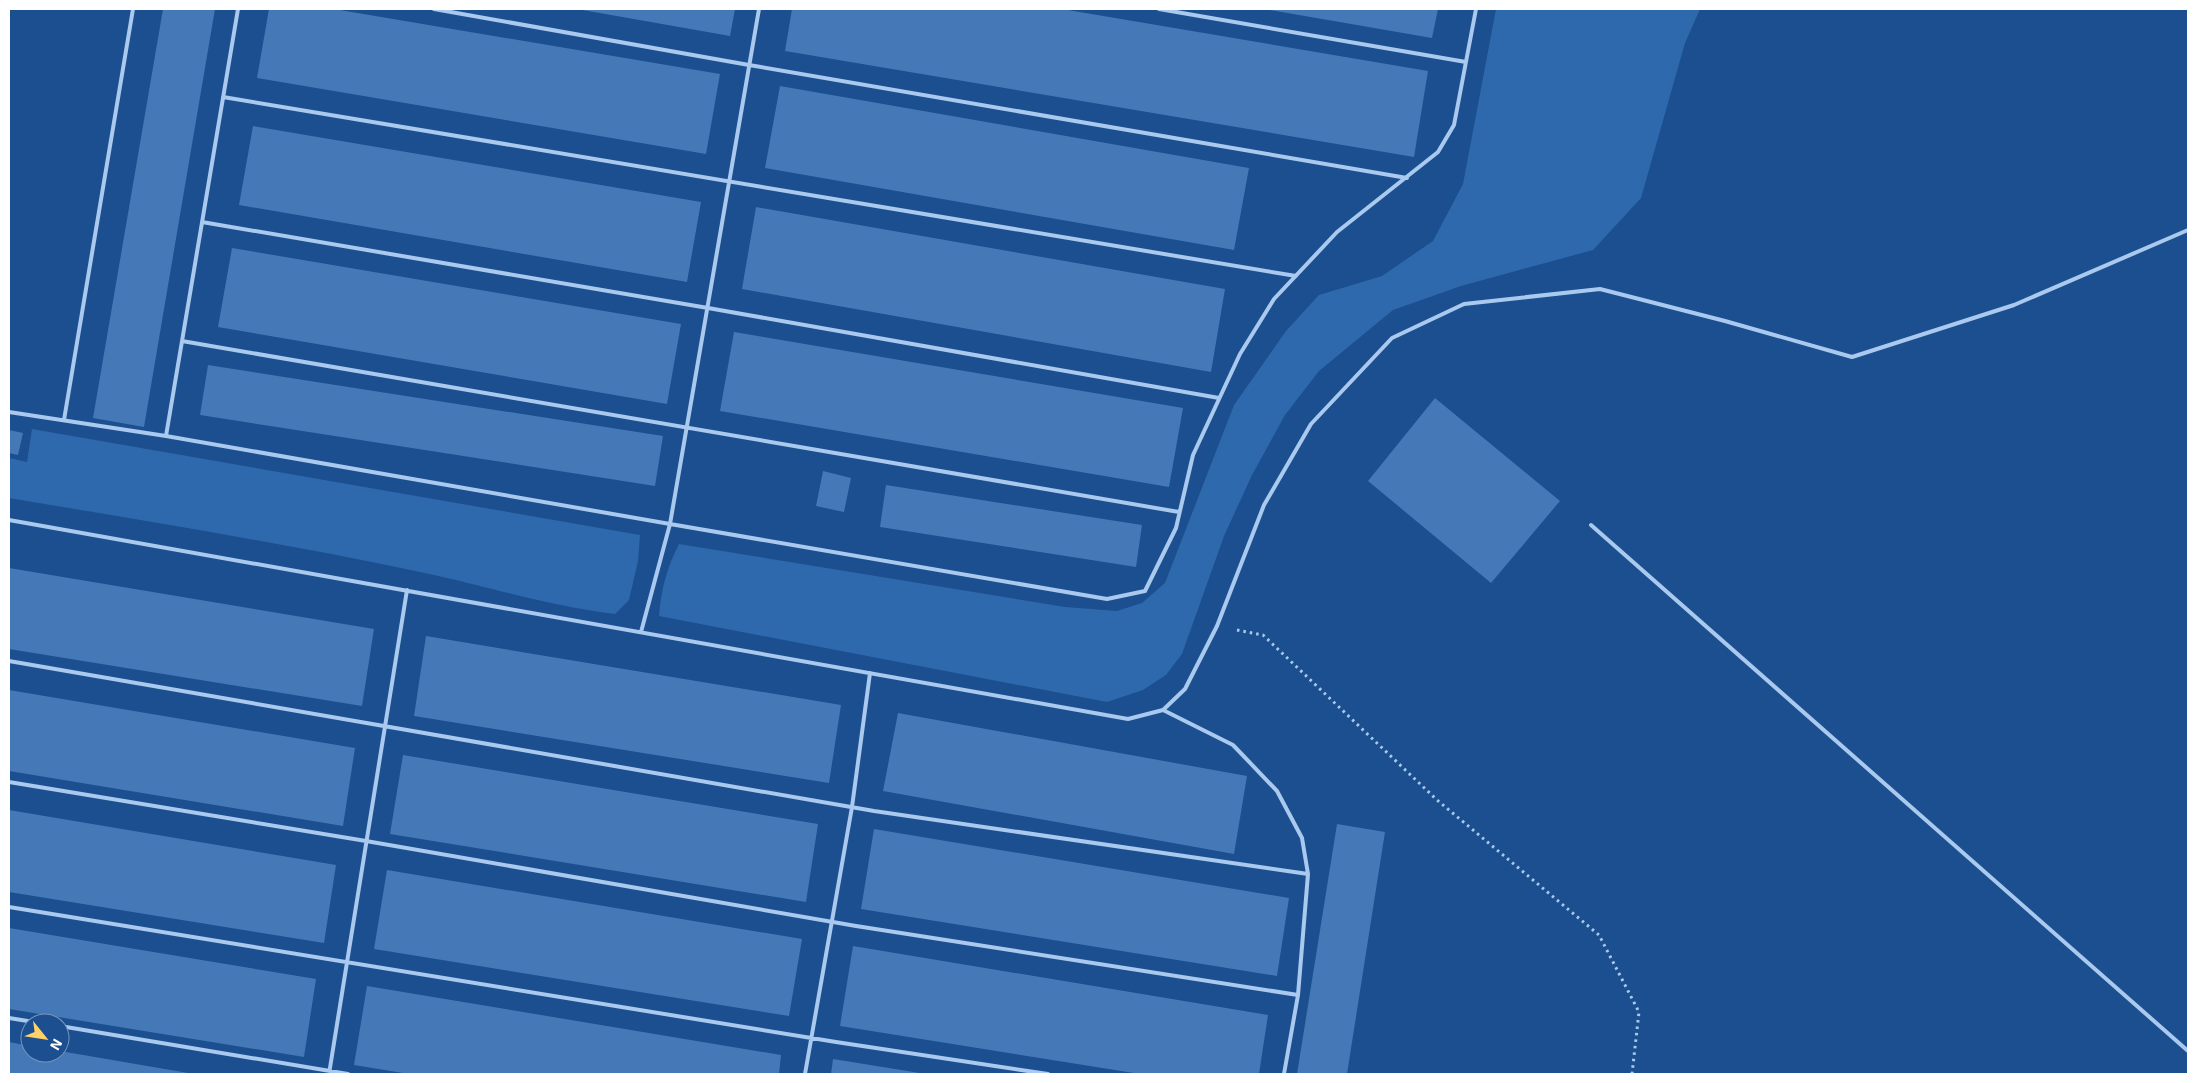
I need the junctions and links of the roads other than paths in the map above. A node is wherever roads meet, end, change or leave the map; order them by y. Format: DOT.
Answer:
graph roads {
  1 [pos="133,9"];
  2 [pos="238,9"];
  3 [pos="434,9"];
  4 [pos="759,9"];
  5 [pos="1159,9"];
  6 [pos="1476,9"];
  7 [pos="1466,62"];
  8 [pos="749,65"];
  9 [pos="223,97"];
  10 [pos="1406,178"];
  11 [pos="729,181"];
  12 [pos="202,222"];
  13 [pos="2188,230"];
  14 [pos="1296,276"];
  15 [pos="708,308"];
  16 [pos="182,341"];
  17 [pos="1220,398"];
  18 [pos="9,412"];
  19 [pos="64,420"];
  20 [pos="687,427"];
  21 [pos="166,436"];
  22 [pos="1179,512"];
  23 [pos="9,520"];
  24 [pos="670,524"];
  25 [pos="1591,525"];
  26 [pos="408,590"];
  27 [pos="641,632"];
  28 [pos="9,661"];
  29 [pos="870,673"];
  30 [pos="1163,710"];
  31 [pos="384,725"];
  32 [pos="9,782"];
  33 [pos="852,807"];
  34 [pos="366,841"];
  35 [pos="1308,874"];
  36 [pos="9,907"];
  37 [pos="833,922"];
  38 [pos="346,962"];
  39 [pos="1298,995"];
  40 [pos="70,1028"];
  41 [pos="811,1038"];
  42 [pos="2188,1051"];
  43 [pos="329,1073"];
  44 [pos="348,1074"];
  45 [pos="805,1074"];
  46 [pos="1048,1074"];
  47 [pos="1284,1074"];
  1 -- 19 [label="lane"];
  2 -- 9 [label="lane"];
  3 -- 8 [label="lane"];
  4 -- 8 [label="lane"];
  5 -- 7 [label="lane"];
  6 -- 7 [label="lane"];
  7 -- 10 [label="lane"];
  8 -- 10 [label="lane"];
  8 -- 11 [label="lane"];
  9 -- 11 [label="lane"];
  9 -- 12 [label="lane"];
  10 -- 14 [label="lane"];
  11 -- 14 [label="lane"];
  11 -- 15 [label="lane"];
  12 -- 15 [label="lane"];
  12 -- 16 [label="lane"];
  13 -- 30 [label="lane"];
  14 -- 17 [label="lane"];
  15 -- 17 [label="lane"];
  15 -- 20 [label="lane"];
  16 -- 20 [label="lane"];
  16 -- 21 [label="lane"];
  17 -- 22 [label="lane"];
  18 -- 19 [label="lane"];
  19 -- 21 [label="lane"];
  20 -- 22 [label="lane"];
  20 -- 24 [label="lane"];
  21 -- 24 [label="lane"];
  22 -- 24 [label="lane"];
  23 -- 26 [label="lane"];
  24 -- 27 [label="lane"];
  25 -- 42 [label="lane"];
  26 -- 27 [label="lane"];
  26 -- 31 [label="lane"];
  27 -- 29 [label="lane"];
  28 -- 31 [label="lane"];
  29 -- 30 [label="lane"];
  29 -- 33 [label="lane"];
  30 -- 35 [label="lane"];
  31 -- 33 [label="lane"];
  31 -- 34 [label="lane"];
  32 -- 34 [label="lane"];
  33 -- 35 [label="lane"];
  33 -- 37 [label="lane"];
  34 -- 37 [label="lane"];
  34 -- 38 [label="lane"];
  35 -- 39 [label="lane"];
  36 -- 38 [label="lane"];
  37 -- 39 [label="lane"];
  37 -- 41 [label="lane"];
  38 -- 41 [label="lane"];
  38 -- 43 [label="lane"];
  39 -- 47 [label="lane"];
  40 -- 43 [label="lane"];
  41 -- 45 [label="lane"];
  41 -- 46 [label="lane"];
  43 -- 44 [label="lane"];
}
